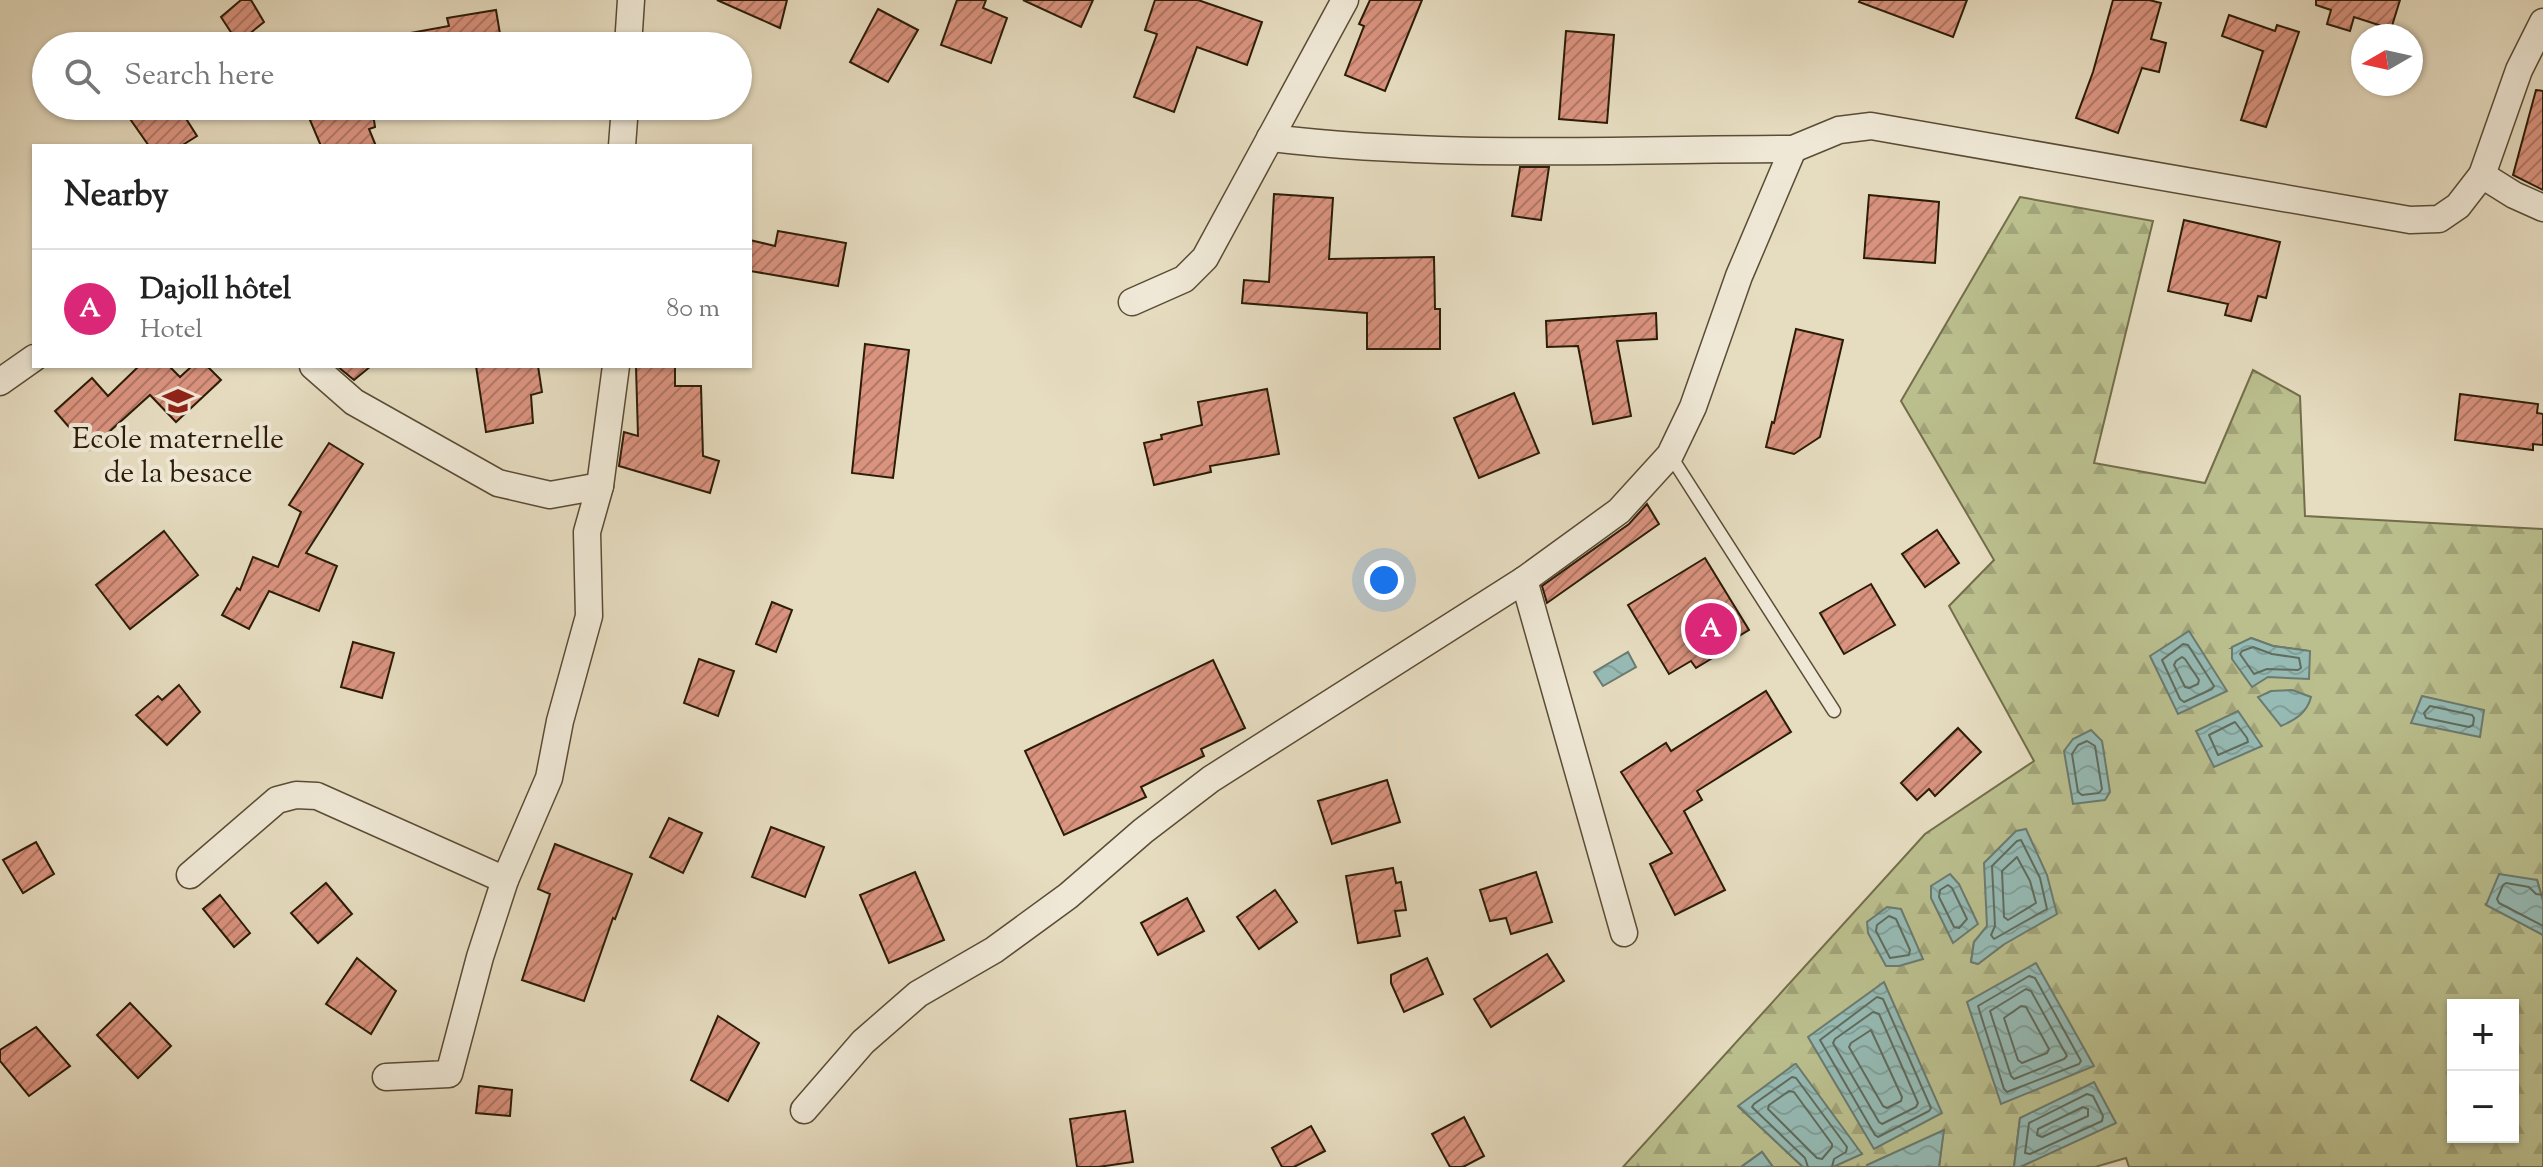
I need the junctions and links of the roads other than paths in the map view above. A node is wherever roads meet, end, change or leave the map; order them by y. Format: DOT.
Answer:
graph roads {
  1 [pos="631,0"];
  2 [pos="1345,0"];
  3 [pos="2543,22"];
  4 [pos="629,32"];
  5 [pos="624,120"];
  6 [pos="1270,138"];
  7 [pos="622,144"];
  8 [pos="1793,149"];
  9 [pos="2482,175"];
  10 [pos="2543,208"];
  11 [pos="1132,302"];
  12 [pos="32,359"];
  13 [pos="315,368"];
  14 [pos="616,368"];
  15 [pos="0,382"];
  16 [pos="1670,455"];
  17 [pos="600,486"];
  18 [pos="1524,580"];
  19 [pos="1834,711"];
  20 [pos="190,875"];
  21 [pos="505,880"];
  22 [pos="1624,933"];
  23 [pos="386,1077"];
  24 [pos="804,1110"];
  1 -- 4 [label="street"];
  2 -- 6 [label="street"];
  3 -- 9 [label="street"];
  5 -- 7 [label="street"];
  6 -- 8 [label="street"];
  6 -- 11 [label="street"];
  8 -- 9 [label="street"];
  8 -- 16 [label="street"];
  9 -- 10 [label="street"];
  12 -- 15 [label="street"];
  13 -- 17 [label="street"];
  14 -- 17 [label="street"];
  16 -- 18 [label="street"];
  16 -- 19 [label="lane"];
  17 -- 21 [label="street"];
  18 -- 22 [label="street"];
  18 -- 24 [label="street"];
  20 -- 21 [label="street"];
  21 -- 23 [label="street"];
}
